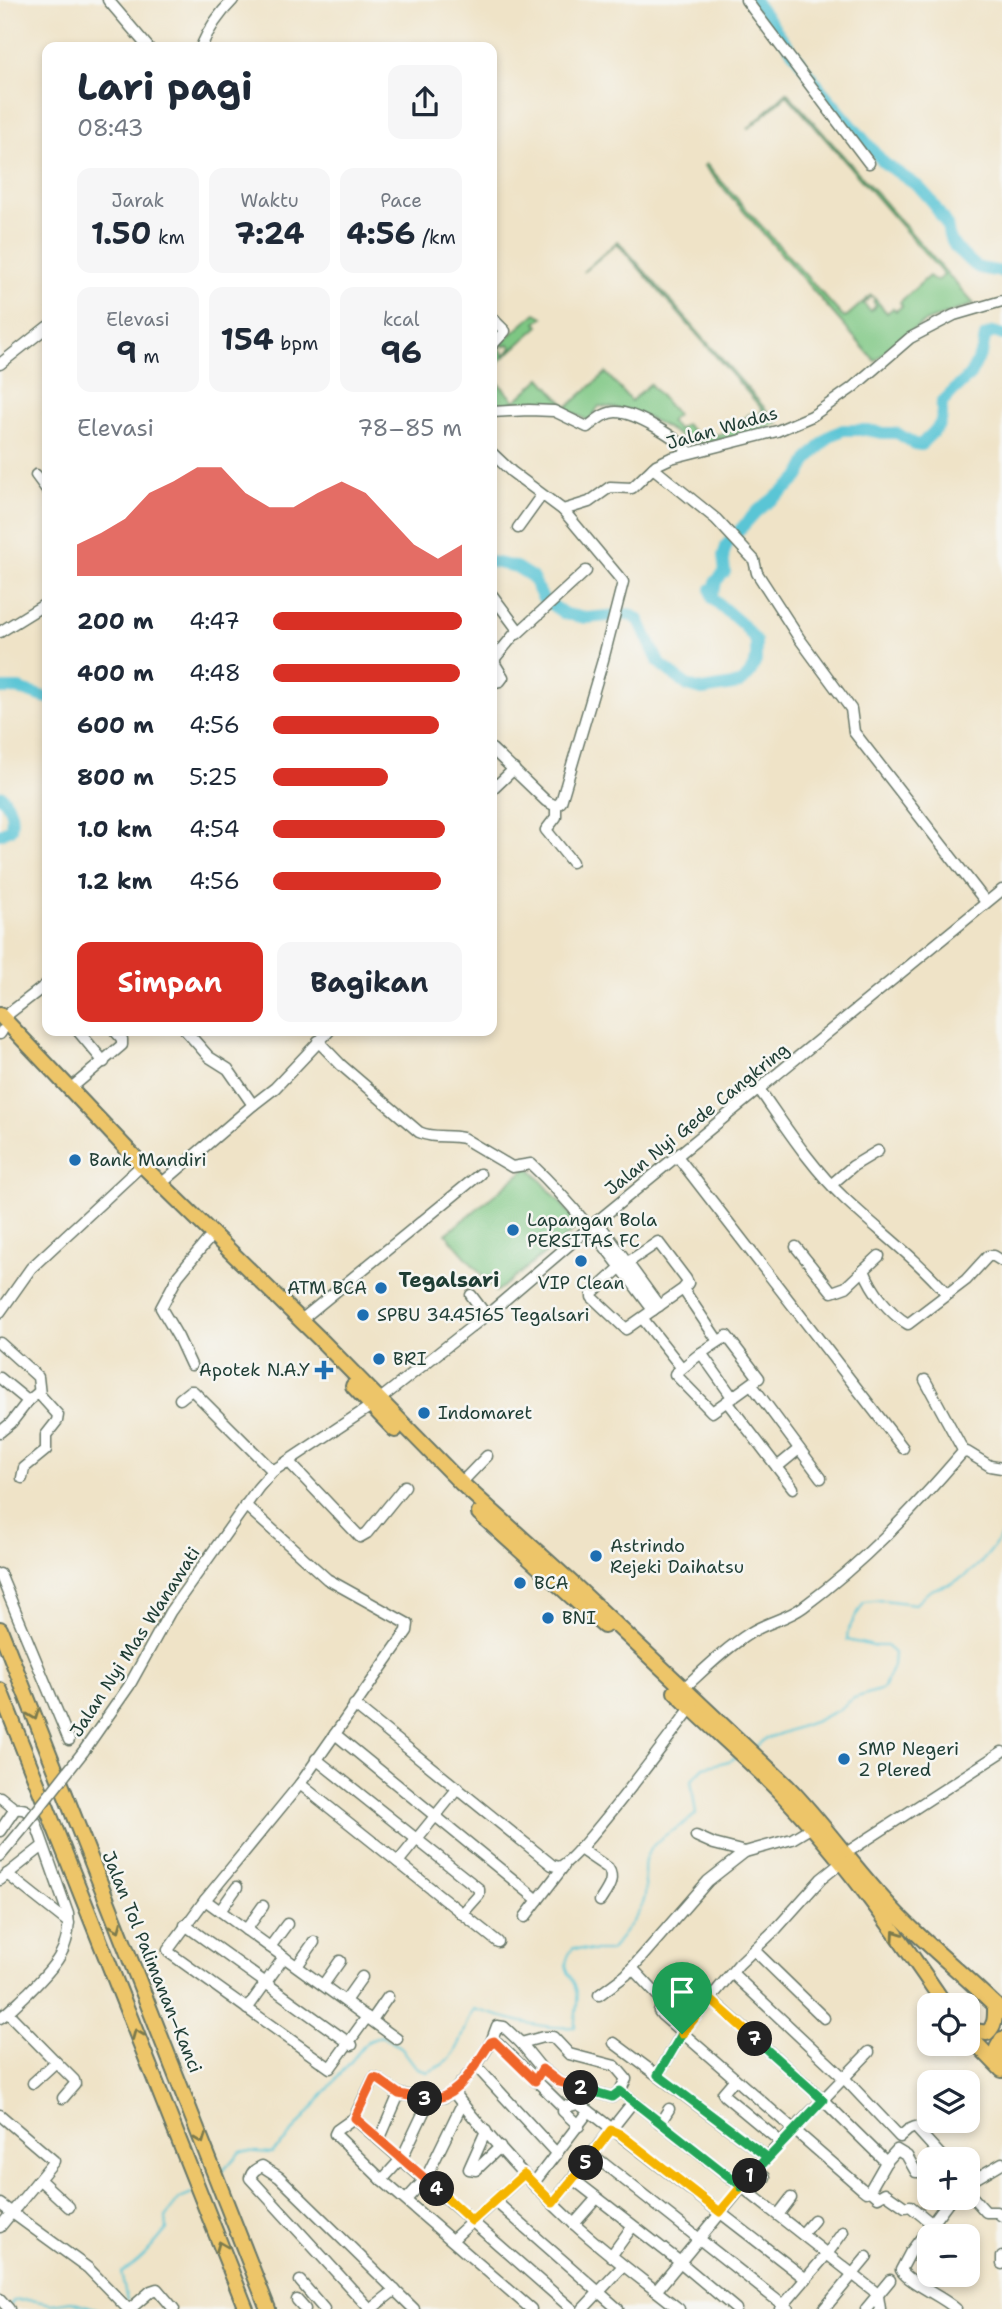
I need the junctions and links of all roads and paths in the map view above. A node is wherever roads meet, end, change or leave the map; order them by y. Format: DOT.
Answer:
graph roads {
  1 [pos="108,0"];
  2 [pos="233,0"];
  3 [pos="746,0"];
  4 [pos="144,42"];
  5 [pos="203,42"];
  6 [pos="869,163"];
  7 [pos="1002,301"];
  8 [pos="497,323"];
  9 [pos="42,331"];
  10 [pos="497,340"];
  11 [pos="0,364"];
  12 [pos="497,412"];
  13 [pos="689,452"];
  14 [pos="497,457"];
  15 [pos="653,468"];
  16 [pos="36,475"];
  17 [pos="42,483"];
  18 [pos="541,496"];
  19 [pos="563,510"];
  20 [pos="518,528"];
  21 [pos="586,571"];
  22 [pos="497,601"];
  23 [pos="42,607"];
  24 [pos="0,632"];
  25 [pos="517,634"];
  26 [pos="497,656"];
  27 [pos="497,667"];
  28 [pos="497,682"];
  29 [pos="497,754"];
  30 [pos="514,769"];
  31 [pos="497,785"];
  32 [pos="555,806"];
  33 [pos="572,862"];
  34 [pos="1002,890"];
  35 [pos="986,902"];
  36 [pos="42,989"];
  37 [pos="1,1026"];
  38 [pos="82,1036"];
  39 [pos="119,1036"];
  40 [pos="191,1036"];
  41 [pos="324,1036"];
  42 [pos="318,1041"];
  43 [pos="104,1062"];
  44 [pos="759,1088"];
  45 [pos="73,1097"];
  46 [pos="253,1105"];
  47 [pos="878,1151"];
  48 [pos="677,1156"];
  49 [pos="139,1168"];
  50 [pos="480,1174"];
  51 [pos="161,1184"];
  52 [pos="832,1184"];
  53 [pos="593,1225"];
  54 [pos="207,1241"];
  55 [pos="796,1247"];
  56 [pos="879,1256"];
  57 [pos="1002,1261"];
  58 [pos="624,1265"];
  59 [pos="864,1270"];
  60 [pos="683,1289"];
  61 [pos="947,1294"];
  62 [pos="471,1295"];
  63 [pos="656,1308"];
  64 [pos="0,1312"];
  65 [pos="486,1315"];
  66 [pos="643,1319"];
  67 [pos="301,1320"];
  68 [pos="718,1341"];
  69 [pos="0,1343"];
  70 [pos="701,1353"];
  71 [pos="191,1365"];
  72 [pos="681,1367"];
  73 [pos="0,1378"];
  74 [pos="925,1380"];
  75 [pos="752,1385"];
  76 [pos="39,1392"];
  77 [pos="180,1399"];
  78 [pos="730,1400"];
  79 [pos="28,1401"];
  80 [pos="375,1403"];
  81 [pos="0,1432"];
  82 [pos="903,1448"];
  83 [pos="799,1449"];
  84 [pos="964,1452"];
  85 [pos="486,1456"];
  86 [pos="288,1461"];
  87 [pos="777,1466"];
  88 [pos="1002,1468"];
  89 [pos="273,1471"];
  90 [pos="22,1478"];
  91 [pos="821,1478"];
  92 [pos="461,1483"];
  93 [pos="405,1486"];
  94 [pos="793,1488"];
  95 [pos="245,1505"];
  96 [pos="0,1574"];
  97 [pos="566,1586"];
  98 [pos="0,1629"];
  99 [pos="684,1688"];
  100 [pos="0,1690"];
  101 [pos="354,1706"];
  102 [pos="691,1708"];
  103 [pos="335,1734"];
  104 [pos="69,1740"];
  105 [pos="739,1748"];
  106 [pos="1002,1752"];
  107 [pos="316,1759"];
  108 [pos="753,1760"];
  109 [pos="300,1784"];
  110 [pos="458,1788"];
  111 [pos="0,1797"];
  112 [pos="15,1809"];
  113 [pos="435,1815"];
  114 [pos="812,1828"];
  115 [pos="0,1831"];
  116 [pos="695,1836"];
  117 [pos="417,1839"];
  118 [pos="43,1846"];
  119 [pos="580,1849"];
  120 [pos="745,1852"];
  121 [pos="0,1856"];
  122 [pos="844,1858"];
  123 [pos="398,1862"];
  124 [pos="564,1866"];
  125 [pos="4,1877"];
  126 [pos="237,1887"];
  127 [pos="205,1900"];
  128 [pos="538,1900"];
  129 [pos="600,1901"];
  130 [pos="263,1906"];
  131 [pos="220,1911"];
  132 [pos="462,1914"];
  133 [pos="525,1917"];
  134 [pos="69,1923"];
  135 [pos="287,1924"];
  136 [pos="185,1925"];
  137 [pos="246,1930"];
  138 [pos="314,1942"];
  139 [pos="498,1942"];
  140 [pos="270,1947"];
  141 [pos="754,1950"];
  142 [pos="284,1957"];
  143 [pos="340,1961"];
  144 [pos="297,1966"];
  145 [pos="632,1968"];
  146 [pos="732,1973"];
  147 [pos="362,1978"];
  148 [pos="266,1983"];
  149 [pos="323,1985"];
  150 [pos="937,1993"];
  151 [pos="599,1994"];
  152 [pos="388,1997"];
  153 [pos="710,1999"];
  154 [pos="345,2001"];
  155 [pos="999,2009"];
  156 [pos="247,2010"];
  157 [pos="4,2015"];
  158 [pos="824,2018"];
  159 [pos="369,2019"];
  160 [pos="980,2033"];
  161 [pos="682,2034"];
  162 [pos="397,2039"];
  163 [pos="1002,2039"];
  164 [pos="491,2042"];
  165 [pos="521,2043"];
  166 [pos="614,2043"];
  167 [pos="351,2044"];
  168 [pos="980,2045"];
  169 [pos="869,2052"];
  170 [pos="56,2062"];
  171 [pos="476,2066"];
  172 [pos="542,2069"];
  173 [pos="1002,2069"];
  174 [pos="658,2075"];
  175 [pos="844,2078"];
  176 [pos="735,2079"];
  177 [pos="535,2081"];
  178 [pos="33,2082"];
  179 [pos="620,2091"];
  180 [pos="453,2092"];
  181 [pos="399,2094"];
  182 [pos="63,2098"];
  183 [pos="430,2099"];
  184 [pos="823,2100"];
  185 [pos="633,2102"];
  186 [pos="462,2104"];
  187 [pos="564,2106"];
  188 [pos="669,2109"];
  189 [pos="589,2112"];
  190 [pos="0,2115"];
  191 [pos="355,2118"];
  192 [pos="660,2123"];
  193 [pos="579,2126"];
  194 [pos="611,2130"];
  195 [pos="794,2130"];
  196 [pos="486,2132"];
  197 [pos="900,2137"];
  198 [pos="380,2138"];
  199 [pos="782,2143"];
  200 [pos="500,2147"];
  201 [pos="931,2147"];
  202 [pos="897,2150"];
  203 [pos="557,2154"];
  204 [pos="593,2155"];
  205 [pos="767,2157"];
  206 [pos="402,2158"];
  207 [pos="886,2162"];
  208 [pos="1002,2163"];
  209 [pos="917,2172"];
  210 [pos="524,2174"];
  211 [pos="980,2176"];
  212 [pos="765,2177"];
  213 [pos="426,2178"];
  214 [pos="382,2179"];
  215 [pos="573,2179"];
  216 [pos="40,2180"];
  217 [pos="533,2184"];
  218 [pos="741,2186"];
  219 [pos="871,2191"];
  220 [pos="751,2194"];
  221 [pos="790,2198"];
  222 [pos="596,2199"];
  223 [pos="406,2200"];
  224 [pos="495,2201"];
  225 [pos="553,2203"];
  226 [pos="0,2204"];
  227 [pos="980,2205"];
  228 [pos="69,2207"];
  229 [pos="941,2210"];
  230 [pos="720,2212"];
  231 [pos="11,2214"];
  232 [pos="778,2216"];
  233 [pos="1002,2216"];
  234 [pos="814,2220"];
  235 [pos="472,2221"];
  236 [pos="931,2223"];
  237 [pos="574,2224"];
  238 [pos="0,2227"];
  239 [pos="632,2227"];
  240 [pos="842,2232"];
  241 [pos="802,2234"];
  242 [pos="700,2238"];
  243 [pos="452,2240"];
  244 [pos="827,2254"];
  245 [pos="611,2256"];
  246 [pos="1002,2257"];
  247 [pos="867,2258"];
  248 [pos="680,2262"];
  249 [pos="1002,2264"];
  250 [pos="623,2266"];
  251 [pos="853,2274"];
  252 [pos="806,2278"];
  253 [pos="890,2280"];
  254 [pos="300,2281"];
  255 [pos="395,2290"];
  256 [pos="656,2291"];
  257 [pos="598,2293"];
  258 [pos="878,2296"];
  259 [pos="297,2300"];
  260 [pos="784,2308"];
  261 [pos="128,2309"];
  262 [pos="174,2309"];
  263 [pos="246,2309"];
  264 [pos="268,2309"];
  265 [pos="305,2309"];
  266 [pos="324,2309"];
  267 [pos="371,2309"];
  268 [pos="414,2309"];
  269 [pos="531,2309"];
  270 [pos="572,2309"];
  271 [pos="583,2309"];
  272 [pos="618,2309"];
  273 [pos="679,2309"];
  274 [pos="736,2309"];
  275 [pos="824,2309"];
  276 [pos="866,2309"];
  277 [pos="880,2309"];
  278 [pos="956,2309"];
  1 -- 4 [label="street"];
  2 -- 5 [label="street"];
  3 -- 6 [label="street"];
  7 -- 13 [label="street, Jalan Wadas"];
  8 -- 10 [label="street"];
  9 -- 11 [label="street"];
  12 -- 13 [label="street"];
  13 -- 15 [label="street, Jalan Wadas"];
  14 -- 18 [label="street"];
  15 -- 19 [label="street, Jalan Wadas"];
  15 -- 35 [label="street"];
  16 -- 17 [label="street"];
  18 -- 19 [label="street"];
  18 -- 20 [label="street"];
  19 -- 32 [label="street"];
  21 -- 25 [label="street"];
  22 -- 25 [label="street"];
  23 -- 24 [label="street"];
  25 -- 26 [label="street"];
  27 -- 28 [label="street"];
  29 -- 30 [label="street"];
  30 -- 31 [label="street"];
  30 -- 32 [label="street"];
  32 -- 33 [label="street"];
  34 -- 35 [label="street, Jalan Nyi Gede Cangkring"];
  35 -- 44 [label="street, Jalan Nyi Gede Cangkring"];
  36 -- 37 [label="street"];
  37 -- 45 [label="highway"];
  38 -- 43 [label="street"];
  39 -- 43 [label="street"];
  40 -- 46 [label="street"];
  41 -- 42 [label="street"];
  42 -- 46 [label="street"];
  42 -- 53 [label="street"];
  43 -- 45 [label="street"];
  44 -- 48 [label="street, Jalan Nyi Gede Cangkring"];
  44 -- 52 [label="street"];
  45 -- 49 [label="highway"];
  46 -- 51 [label="street"];
  47 -- 52 [label="street"];
  48 -- 53 [label="street, Jalan Nyi Gede Cangkring"];
  48 -- 82 [label="street"];
  49 -- 51 [label="highway"];
  49 -- 54 [label="highway"];
  49 -- 64 [label="street"];
  50 -- 67 [label="street"];
  51 -- 67 [label="highway"];
  52 -- 61 [label="street"];
  53 -- 58 [label="street"];
  53 -- 65 [label="street, Jalan Nyi Gede Cangkring"];
  54 -- 71 [label="street"];
  54 -- 80 [label="highway"];
  55 -- 59 [label="street"];
  56 -- 59 [label="street"];
  57 -- 61 [label="street"];
  58 -- 60 [label="street"];
  58 -- 63 [label="street"];
  58 -- 66 [label="street"];
  59 -- 61 [label="street"];
  60 -- 63 [label="street"];
  60 -- 68 [label="street"];
  62 -- 65 [label="street"];
  63 -- 66 [label="street"];
  65 -- 80 [label="street, Jalan Nyi Gede Cangkring"];
  66 -- 72 [label="street"];
  67 -- 80 [label="highway"];
  68 -- 70 [label="street"];
  68 -- 75 [label="street"];
  69 -- 76 [label="street"];
  70 -- 72 [label="street"];
  70 -- 78 [label="street"];
  72 -- 78 [label="street"];
  73 -- 79 [label="street"];
  74 -- 84 [label="street"];
  75 -- 78 [label="street"];
  75 -- 83 [label="street"];
  76 -- 79 [label="street"];
  76 -- 90 [label="street"];
  77 -- 89 [label="street"];
  78 -- 87 [label="street"];
  79 -- 81 [label="street"];
  80 -- 86 [label="street, Jalan Nyi Mas Wanawati"];
  80 -- 92 [label="highway"];
  80 -- 97 [label="highway"];
  83 -- 87 [label="street"];
  83 -- 91 [label="street"];
  84 -- 88 [label="street"];
  84 -- 99 [label="street"];
  85 -- 92 [label="street"];
  86 -- 89 [label="street, Jalan Nyi Mas Wanawati"];
  86 -- 93 [label="street"];
  87 -- 94 [label="street"];
  89 -- 95 [label="street, Jalan Nyi Mas Wanawati"];
  92 -- 97 [label="highway"];
  95 -- 101 [label="street"];
  95 -- 121 [label="street, Jalan Nyi Mas Wanawati, bridge"];
  96 -- 104 [label="street"];
  97 -- 99 [label="highway"];
  97 -- 102 [label="highway"];
  98 -- 264 [label="highway, Jalan Tol Palimanan–Kanci, one-way"];
  99 -- 105 [label="highway"];
  263 -- 100 [label="highway, one-way"];
  101 -- 103 [label="street"];
  101 -- 110 [label="street"];
  102 -- 105 [label="highway"];
  102 -- 119 [label="street"];
  103 -- 107 [label="street"];
  103 -- 113 [label="street"];
  105 -- 108 [label="highway"];
  106 -- 122 [label="street"];
  107 -- 109 [label="street"];
  107 -- 117 [label="street"];
  108 -- 114 [label="highway"];
  108 -- 122 [label="highway"];
  109 -- 123 [label="street"];
  109 -- 127 [label="street"];
  110 -- 113 [label="street"];
  110 -- 124 [label="street"];
  111 -- 112 [label="street"];
  112 -- 115 [label="street"];
  112 -- 118 [label="street"];
  113 -- 117 [label="street"];
  113 -- 128 [label="street"];
  114 -- 120 [label="street"];
  114 -- 122 [label="highway"];
  116 -- 120 [label="street"];
  117 -- 123 [label="street"];
  117 -- 132 [label="street"];
  118 -- 125 [label="street"];
  118 -- 134 [label="street"];
  119 -- 124 [label="street"];
  119 -- 129 [label="street"];
  120 -- 145 [label="street"];
  122 -- 141 [label="street"];
  150 -- 122 [label="highway, one-way"];
  122 -- 155 [label="highway"];
  123 -- 132 [label="street"];
  124 -- 128 [label="street"];
  125 -- 134 [label="street"];
  126 -- 131 [label="street"];
  127 -- 131 [label="street"];
  127 -- 136 [label="street"];
  128 -- 133 [label="street"];
  130 -- 137 [label="street"];
  131 -- 137 [label="street"];
  132 -- 139 [label="street"];
  134 -- 157 [label="street"];
  135 -- 140 [label="street"];
  136 -- 148 [label="street"];
  136 -- 156 [label="street"];
  137 -- 140 [label="street"];
  138 -- 144 [label="street"];
  140 -- 142 [label="street"];
  141 -- 146 [label="street"];
  141 -- 158 [label="street"];
  142 -- 144 [label="street"];
  142 -- 148 [label="street"];
  143 -- 149 [label="street"];
  144 -- 149 [label="street"];
  145 -- 151 [label="street"];
  145 -- 161 [label="street"];
  146 -- 153 [label="street"];
  146 -- 175 [label="street"];
  147 -- 154 [label="street"];
  148 -- 156 [label="street"];
  148 -- 167 [label="street"];
  149 -- 154 [label="street"];
  152 -- 159 [label="street"];
  153 -- 161 [label="street"];
  153 -- 184 [label="street"];
  154 -- 159 [label="street"];
  155 -- 160 [label="highway"];
  156 -- 167 [label="street"];
  157 -- 170 [label="street"];
  159 -- 162 [label="street"];
  159 -- 167 [label="street"];
  161 -- 174 [label="street"];
  161 -- 176 [label="street"];
  163 -- 173 [label="highway"];
  164 -- 165 [label="street"];
  164 -- 171 [label="street"];
  164 -- 177 [label="street"];
  165 -- 172 [label="street"];
  165 -- 179 [label="street"];
  166 -- 174 [label="street"];
  168 -- 173 [label="highway"];
  169 -- 175 [label="street"];
  170 -- 178 [label="street"];
  170 -- 182 [label="street"];
  171 -- 180 [label="street"];
  171 -- 203 [label="street"];
  172 -- 177 [label="street"];
  172 -- 179 [label="street"];
  174 -- 205 [label="street"];
  175 -- 184 [label="street"];
  175 -- 197 [label="street"];
  176 -- 195 [label="street"];
  176 -- 199 [label="street"];
  177 -- 187 [label="street"];
  179 -- 185 [label="street"];
  180 -- 183 [label="street"];
  180 -- 186 [label="street"];
  181 -- 183 [label="street"];
  181 -- 191 [label="street"];
  181 -- 198 [label="street"];
  183 -- 206 [label="street"];
  184 -- 195 [label="street"];
  184 -- 207 [label="street"];
  185 -- 192 [label="street"];
  185 -- 194 [label="street"];
  186 -- 196 [label="street"];
  186 -- 213 [label="street"];
  187 -- 189 [label="street"];
  187 -- 193 [label="street"];
  188 -- 192 [label="street"];
  189 -- 193 [label="street"];
  189 -- 194 [label="street"];
  190 -- 216 [label="street"];
  191 -- 198 [label="street"];
  191 -- 214 [label="street"];
  192 -- 218 [label="street"];
  193 -- 203 [label="street"];
  194 -- 204 [label="street"];
  194 -- 230 [label="street"];
  195 -- 199 [label="street"];
  195 -- 219 [label="street"];
  196 -- 200 [label="street"];
  196 -- 200 [label="street"];
  197 -- 201 [label="street"];
  197 -- 202 [label="street"];
  198 -- 206 [label="street"];
  199 -- 205 [label="street"];
  200 -- 210 [label="street"];
  202 -- 207 [label="street"];
  202 -- 209 [label="street"];
  203 -- 217 [label="street"];
  204 -- 215 [label="street"];
  204 -- 242 [label="street"];
  205 -- 218 [label="street"];
  206 -- 213 [label="street"];
  206 -- 214 [label="street"];
  207 -- 219 [label="street"];
  208 -- 211 [label="street"];
  210 -- 217 [label="street"];
  210 -- 224 [label="street"];
  212 -- 220 [label="street"];
  213 -- 223 [label="street"];
  213 -- 235 [label="street"];
  214 -- 223 [label="street"];
  215 -- 222 [label="street"];
  215 -- 225 [label="street"];
  216 -- 228 [label="street"];
  216 -- 231 [label="street"];
  217 -- 225 [label="street"];
  218 -- 220 [label="street"];
  218 -- 230 [label="street"];
  219 -- 236 [label="street"];
  220 -- 232 [label="street"];
  221 -- 232 [label="street"];
  222 -- 237 [label="street"];
  222 -- 239 [label="street"];
  223 -- 243 [label="street"];
  224 -- 235 [label="street"];
  224 -- 257 [label="street"];
  225 -- 237 [label="street"];
  226 -- 231 [label="street"];
  227 -- 233 [label="street"];
  229 -- 236 [label="street"];
  230 -- 242 [label="street"];
  230 -- 252 [label="street"];
  231 -- 238 [label="street"];
  231 -- 261 [label="street"];
  232 -- 241 [label="street"];
  234 -- 241 [label="street"];
  235 -- 243 [label="street"];
  235 -- 270 [label="street"];
  236 -- 278 [label="street"];
  237 -- 245 [label="street"];
  239 -- 245 [label="street"];
  239 -- 248 [label="street"];
  240 -- 244 [label="street"];
  241 -- 244 [label="street"];
  242 -- 248 [label="street"];
  242 -- 260 [label="street"];
  243 -- 269 [label="street"];
  244 -- 251 [label="street"];
  244 -- 252 [label="street"];
  245 -- 250 [label="street"];
  246 -- 249 [label="street"];
  247 -- 251 [label="street"];
  248 -- 256 [label="street"];
  248 -- 274 [label="street"];
  250 -- 256 [label="street"];
  250 -- 257 [label="street"];
  251 -- 258 [label="street"];
  251 -- 275 [label="street"];
  252 -- 260 [label="street"];
  253 -- 258 [label="street"];
  254 -- 266 [label="street"];
  255 -- 267 [label="street"];
  255 -- 267 [label="street"];
  255 -- 268 [label="street"];
  256 -- 273 [label="street"];
  257 -- 271 [label="street"];
  257 -- 272 [label="street"];
  258 -- 276 [label="street"];
  258 -- 277 [label="street"];
  259 -- 265 [label="street"];
  261 -- 262 [label="street"];
}
